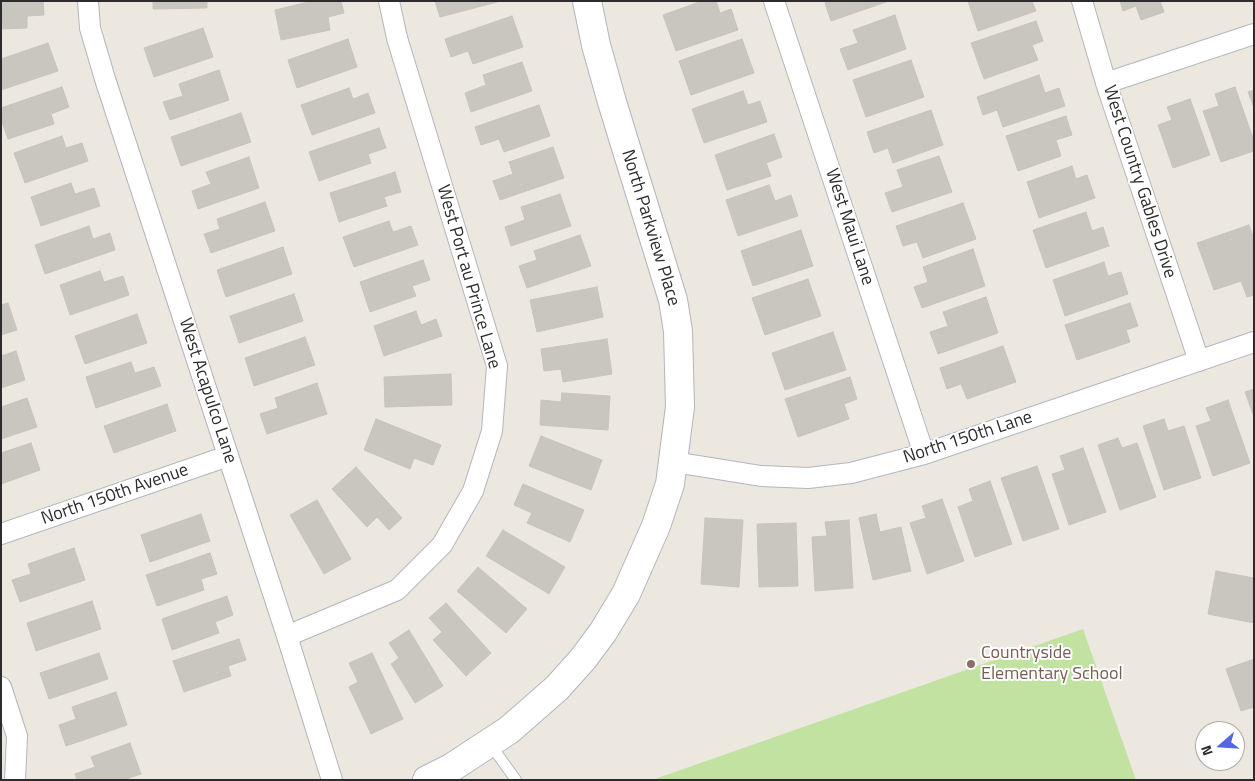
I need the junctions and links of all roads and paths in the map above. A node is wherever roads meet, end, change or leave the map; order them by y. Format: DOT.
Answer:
graph roads {
  1 [pos="88,1"];
  2 [pos="389,1"];
  3 [pos="587,1"];
  4 [pos="774,1"];
  5 [pos="1082,1"];
  6 [pos="1254,34"];
  7 [pos="1106,83"];
  8 [pos="1254,342"];
  9 [pos="1199,361"];
  10 [pos="924,454"];
  11 [pos="228,456"];
  12 [pos="674,462"];
  13 [pos="1,534"];
  14 [pos="287,636"];
  15 [pos="1,687"];
  16 [pos="489,743"];
  17 [pos="15,780"];
  18 [pos="332,780"];
  19 [pos="427,780"];
  20 [pos="516,780"];
  1 -- 11 [label="street, West Acapulco Lane"];
  2 -- 14 [label="street, West Port au Prince Lane"];
  3 -- 12 [label="street, North Parkview Place"];
  4 -- 10 [label="street, West Maui Lane"];
  5 -- 7 [label="street, West Country Gables Drive"];
  6 -- 7 [label="street"];
  7 -- 9 [label="street, West Country Gables Drive"];
  8 -- 9 [label="street, North 150th Lane"];
  9 -- 10 [label="street, North 150th Lane"];
  10 -- 12 [label="street, North 150th Lane"];
  11 -- 13 [label="street, North 150th Avenue"];
  11 -- 14 [label="street, West Acapulco Lane"];
  12 -- 16 [label="street, North Parkview Place"];
  14 -- 18 [label="street, West Acapulco Lane"];
  15 -- 17 [label="street"];
  16 -- 19 [label="street, North Parkview Place"];
  16 -- 20 [label="lane"];
}
